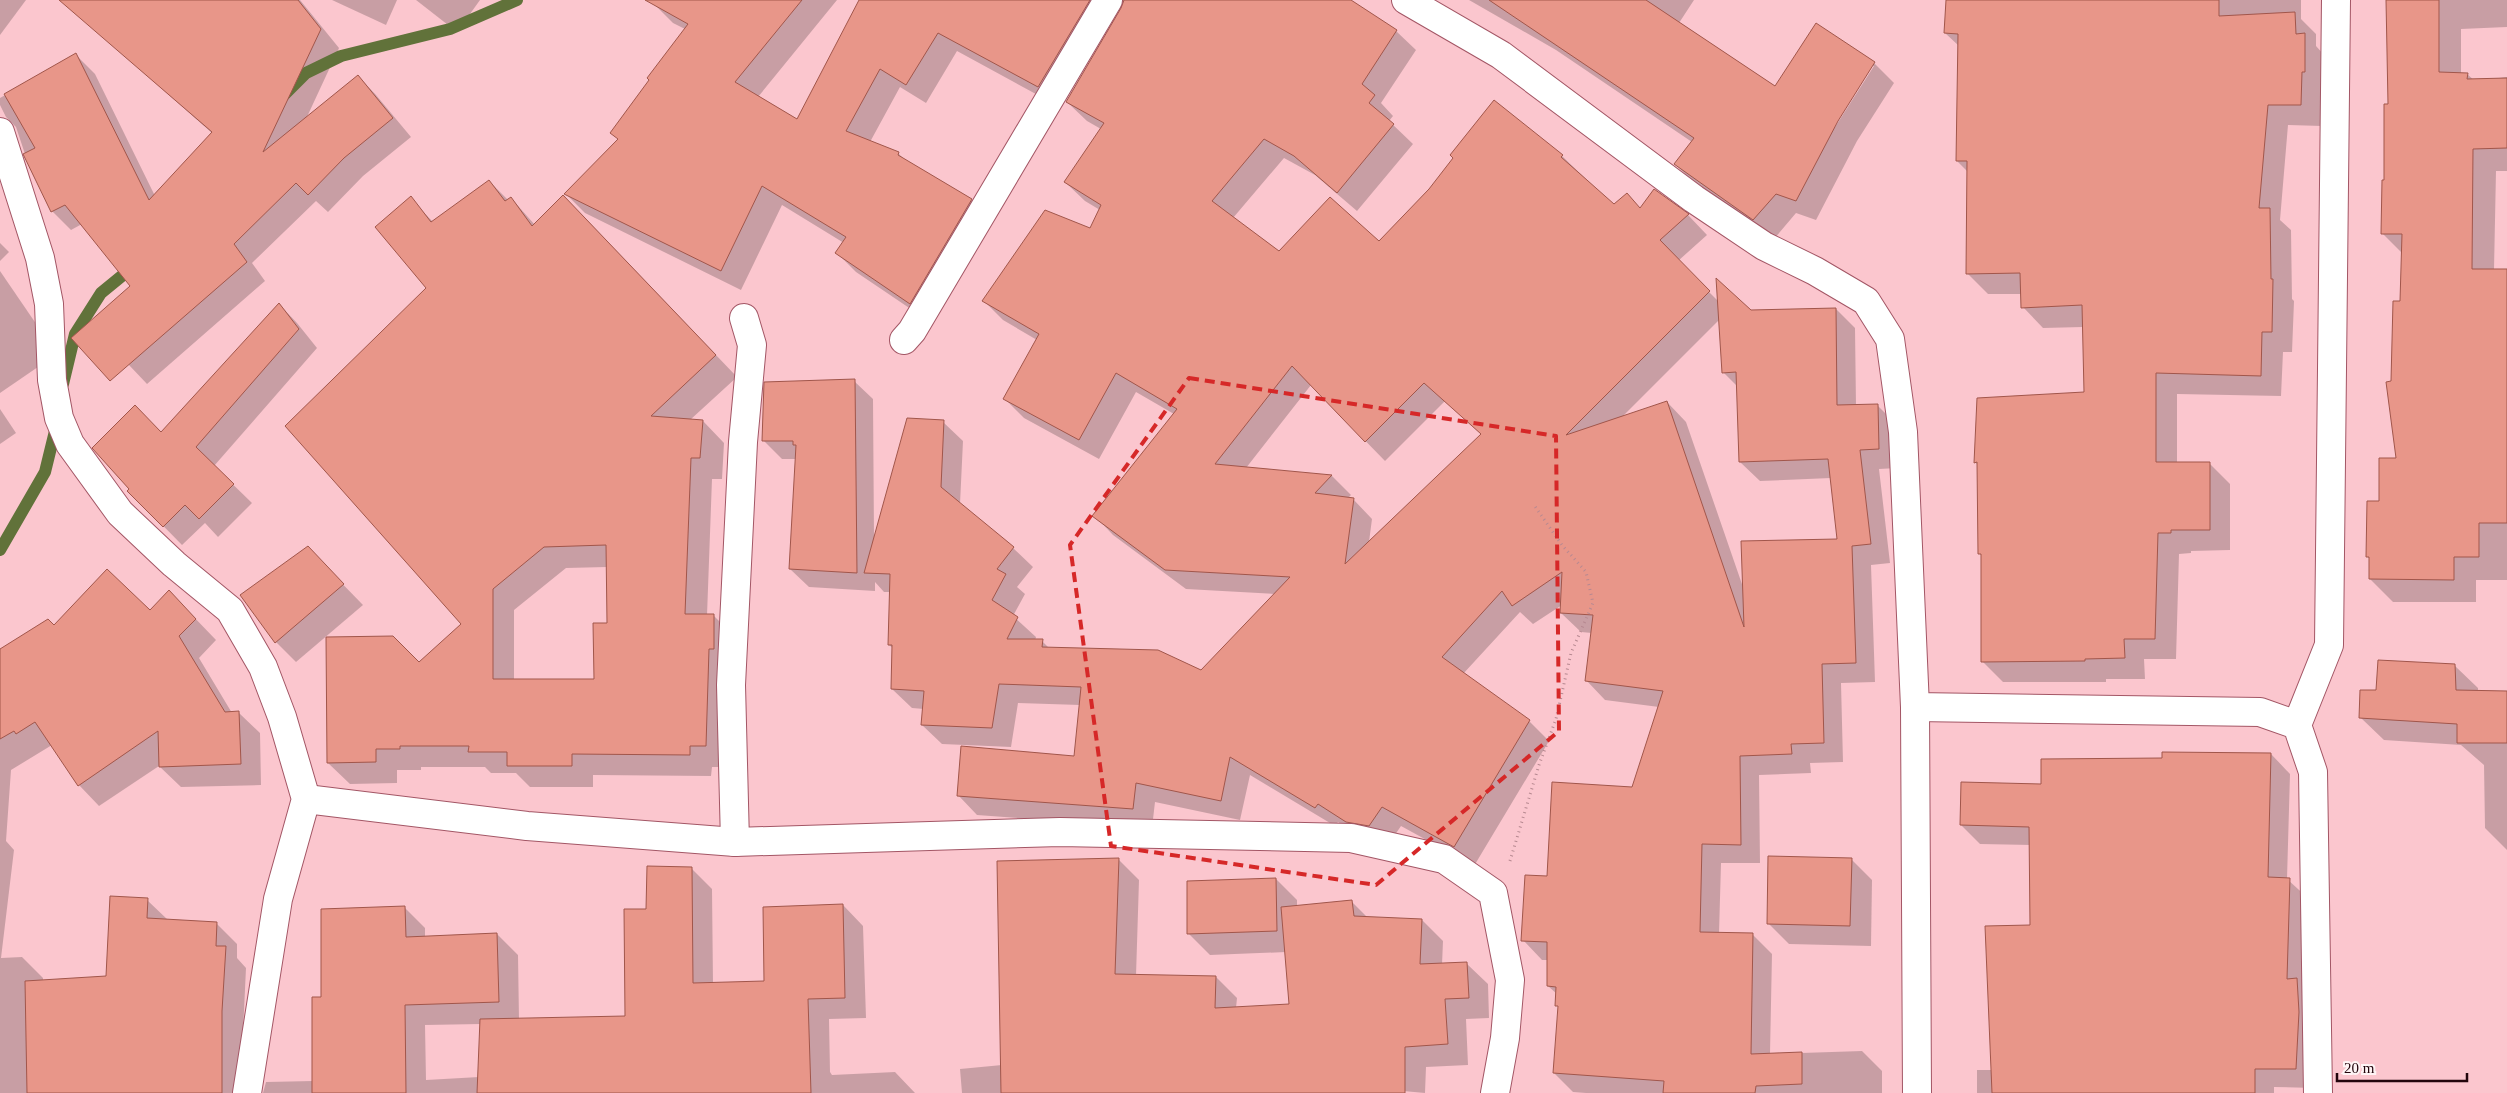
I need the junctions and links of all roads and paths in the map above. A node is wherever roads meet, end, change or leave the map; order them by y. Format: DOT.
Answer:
graph roads {
  1 [pos="1108,0"];
  2 [pos="1406,0"];
  3 [pos="2336,0"];
  4 [pos="0,132"];
  5 [pos="744,318"];
  6 [pos="904,340"];
  7 [pos="1534,505"];
  8 [pos="1915,707"];
  9 [pos="2297,725"];
  10 [pos="306,799"];
  11 [pos="735,842"];
  12 [pos="1494,893"];
  13 [pos="248,1093"];
  14 [pos="1495,1093"];
  15 [pos="1917,1093"];
  16 [pos="2318,1093"];
  1 -- 6 [label="street"];
  2 -- 8 [label="street"];
  3 -- 9 [label="street"];
  4 -- 10 [label="street"];
  5 -- 11 [label="street"];
  7 -- 12 [label="path"];
  8 -- 9 [label="street"];
  8 -- 15 [label="street"];
  9 -- 16 [label="street"];
  10 -- 11 [label="street"];
  10 -- 13 [label="street"];
  11 -- 12 [label="street"];
  12 -- 14 [label="street"];
}
